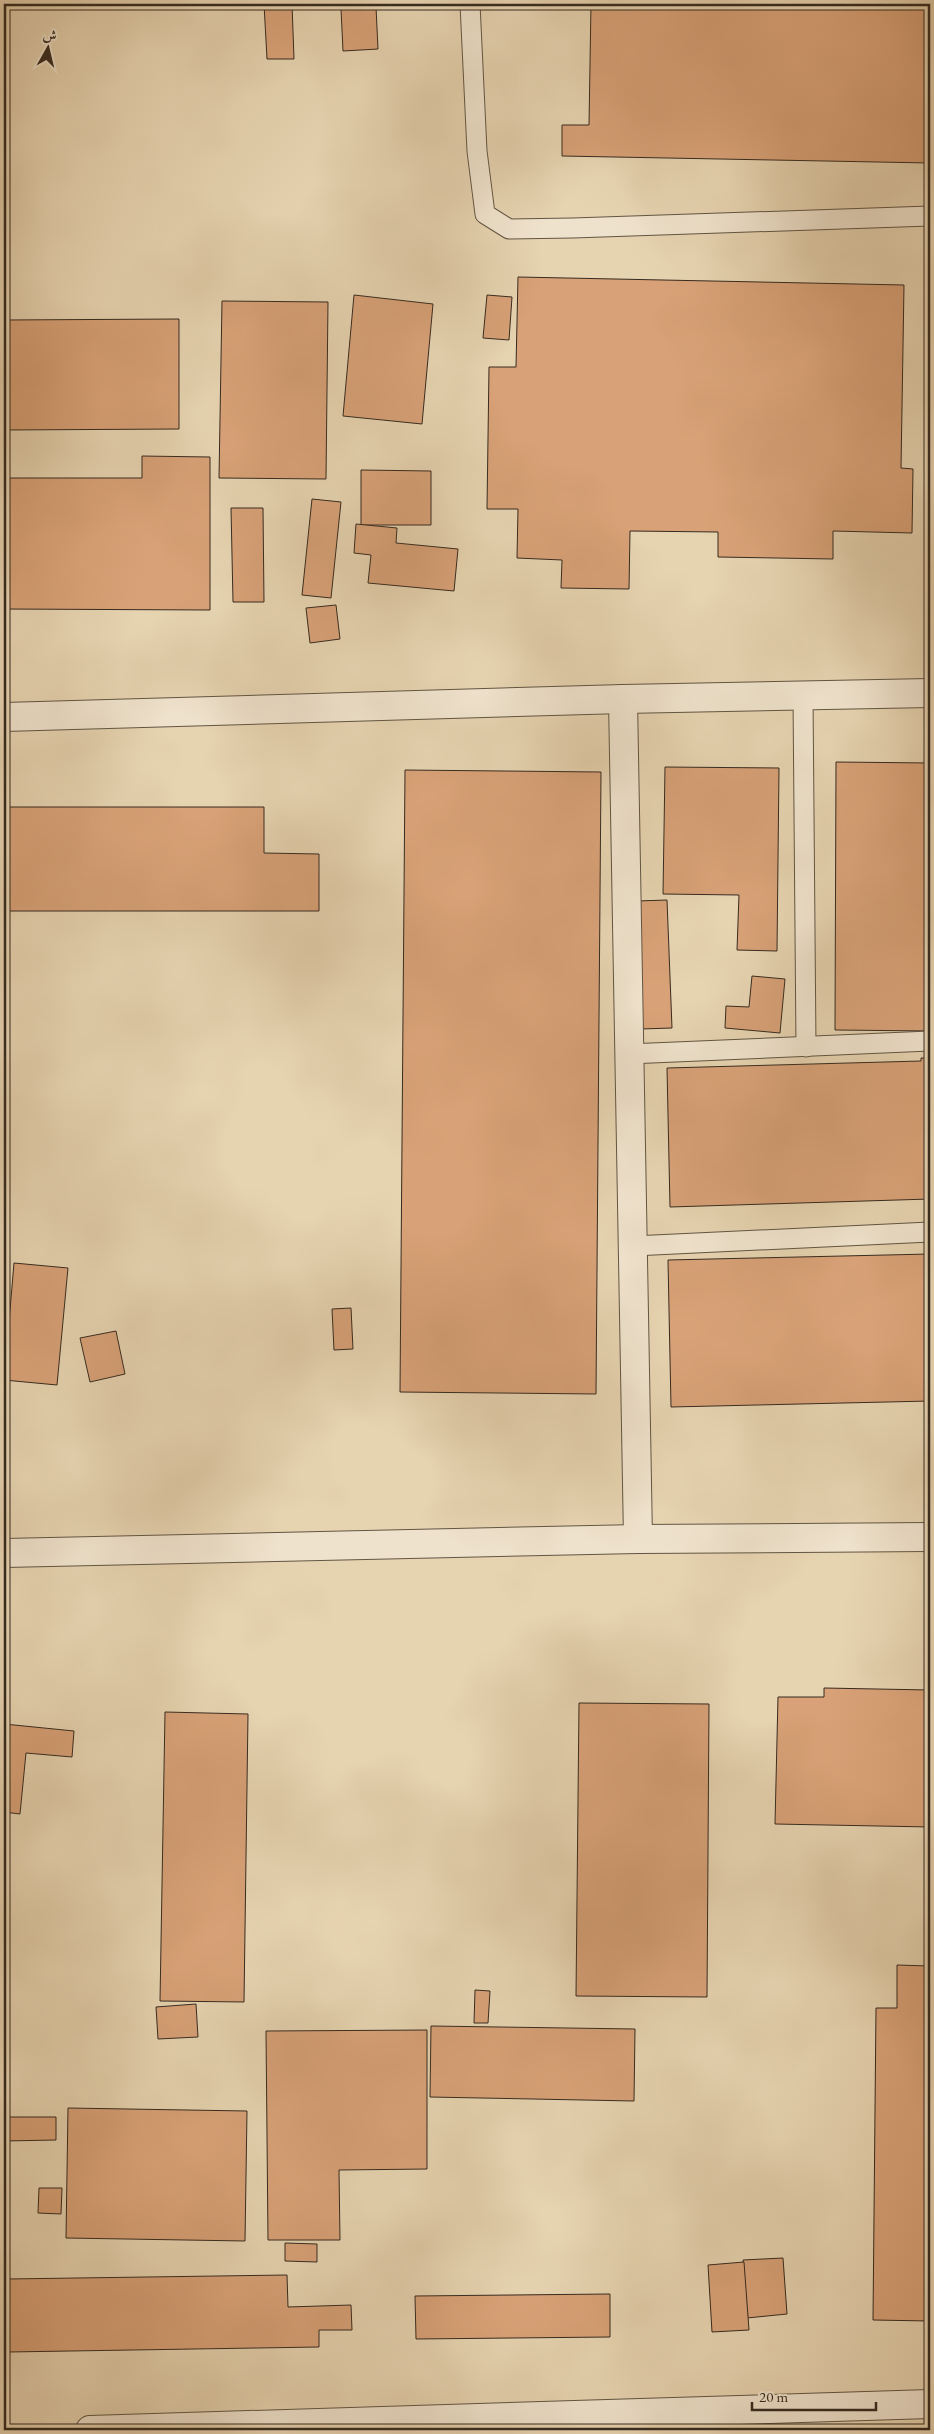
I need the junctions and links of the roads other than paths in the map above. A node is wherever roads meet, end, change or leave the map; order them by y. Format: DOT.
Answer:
graph roads {
  1 [pos="470,4"];
  2 [pos="930,216"];
  3 [pos="930,693"];
  4 [pos="803,697"];
  5 [pos="623,699"];
  6 [pos="4,718"];
  7 [pos="930,1041"];
  8 [pos="806,1047"];
  9 [pos="628,1054"];
  10 [pos="930,1232"];
  11 [pos="633,1246"];
  12 [pos="930,1537"];
  13 [pos="638,1539"];
  14 [pos="4,1552"];
  15 [pos="930,2404"];
  16 [pos="90,2430"];
  1 -- 2 [label="lane"];
  3 -- 4 [label="street"];
  4 -- 5 [label="street"];
  4 -- 8 [label="lane"];
  5 -- 6 [label="street"];
  5 -- 9 [label="street"];
  7 -- 8 [label="lane"];
  8 -- 9 [label="lane"];
  9 -- 11 [label="street"];
  10 -- 11 [label="lane"];
  11 -- 13 [label="street"];
  12 -- 13 [label="street"];
  13 -- 14 [label="street"];
  15 -- 16 [label="street"];
}
